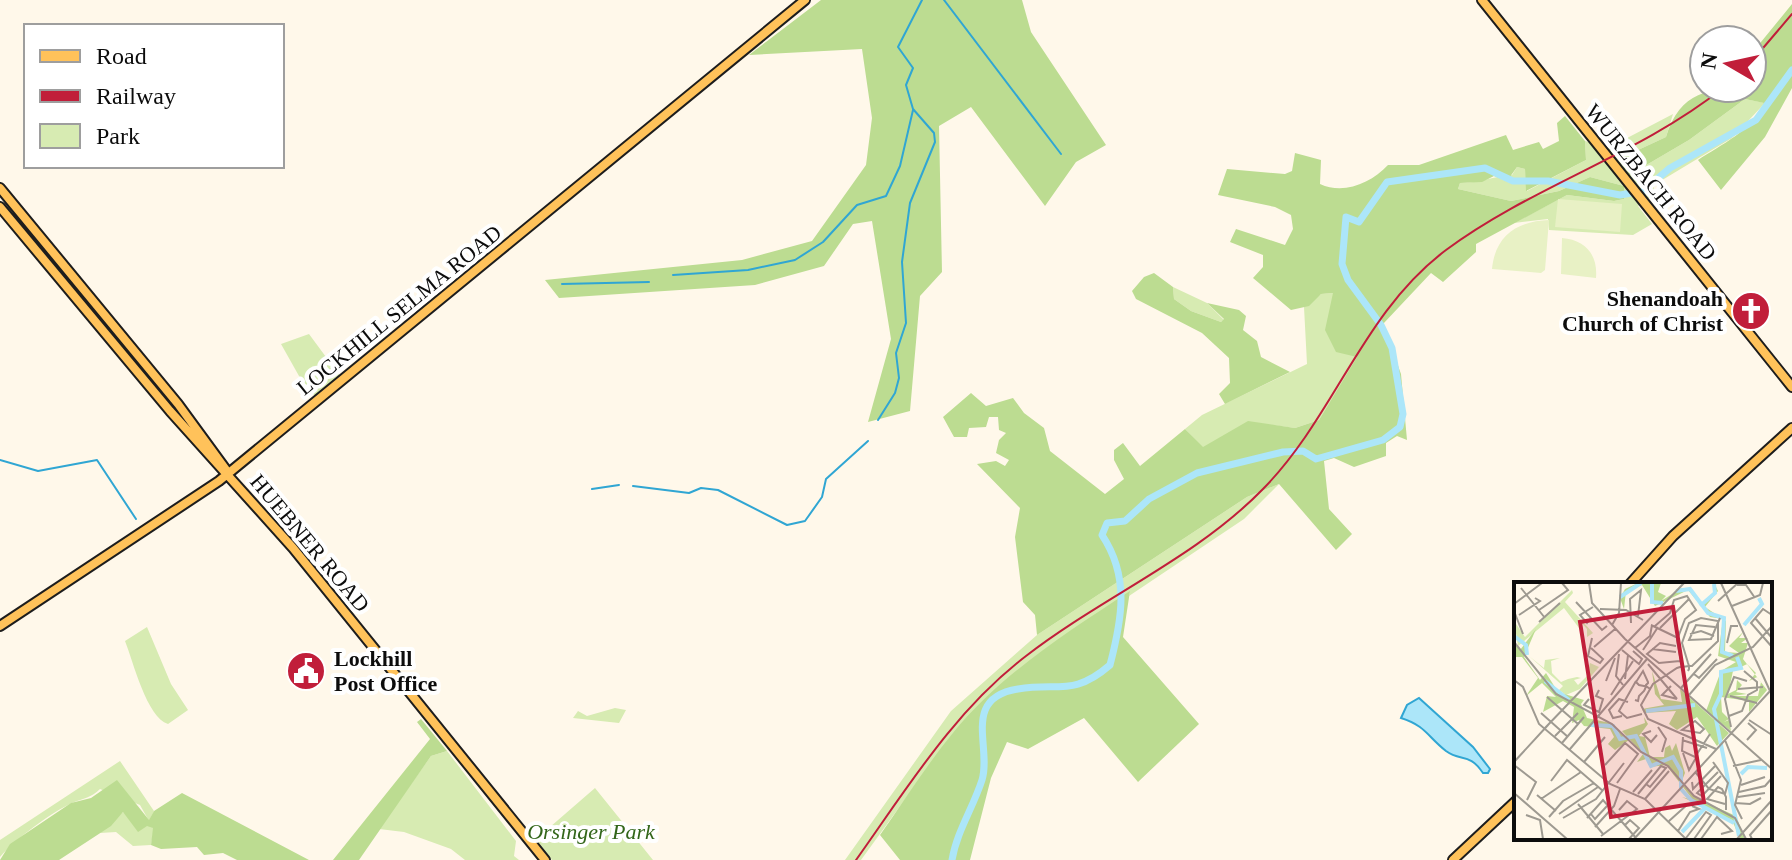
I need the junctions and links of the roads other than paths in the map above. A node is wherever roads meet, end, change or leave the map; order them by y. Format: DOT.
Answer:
graph roads {
  1 [pos="1482,0"];
  2 [pos="801,2"];
  3 [pos="0,188"];
  4 [pos="0,207"];
  5 [pos="81,287"];
  6 [pos="72,293"];
  7 [pos="1792,387"];
  8 [pos="1792,428"];
  9 [pos="228,473"];
  10 [pos="1632,582"];
  11 [pos="0,626"];
  12 [pos="1514,803"];
  13 [pos="545,860"];
  14 [pos="1453,860"];
  1 -- 7 [label="main road, WURZBACH ROAD"];
  2 -- 9 [label="main road, LOCKHILL SELMA ROAD"];
  3 -- 5 [label="main road, HUEBNER ROAD"];
  4 -- 6 [label="main road, HUEBNER ROAD"];
  5 -- 6 [label="main road"];
  5 -- 9 [label="main road, HUEBNER ROAD"];
  6 -- 9 [label="main road, HUEBNER ROAD"];
  8 -- 10 [label="main road"];
  9 -- 11 [label="main road, LOCKHILL SELMA ROAD"];
  9 -- 13 [label="main road, HUEBNER ROAD"];
  12 -- 14 [label="main road"];
}
